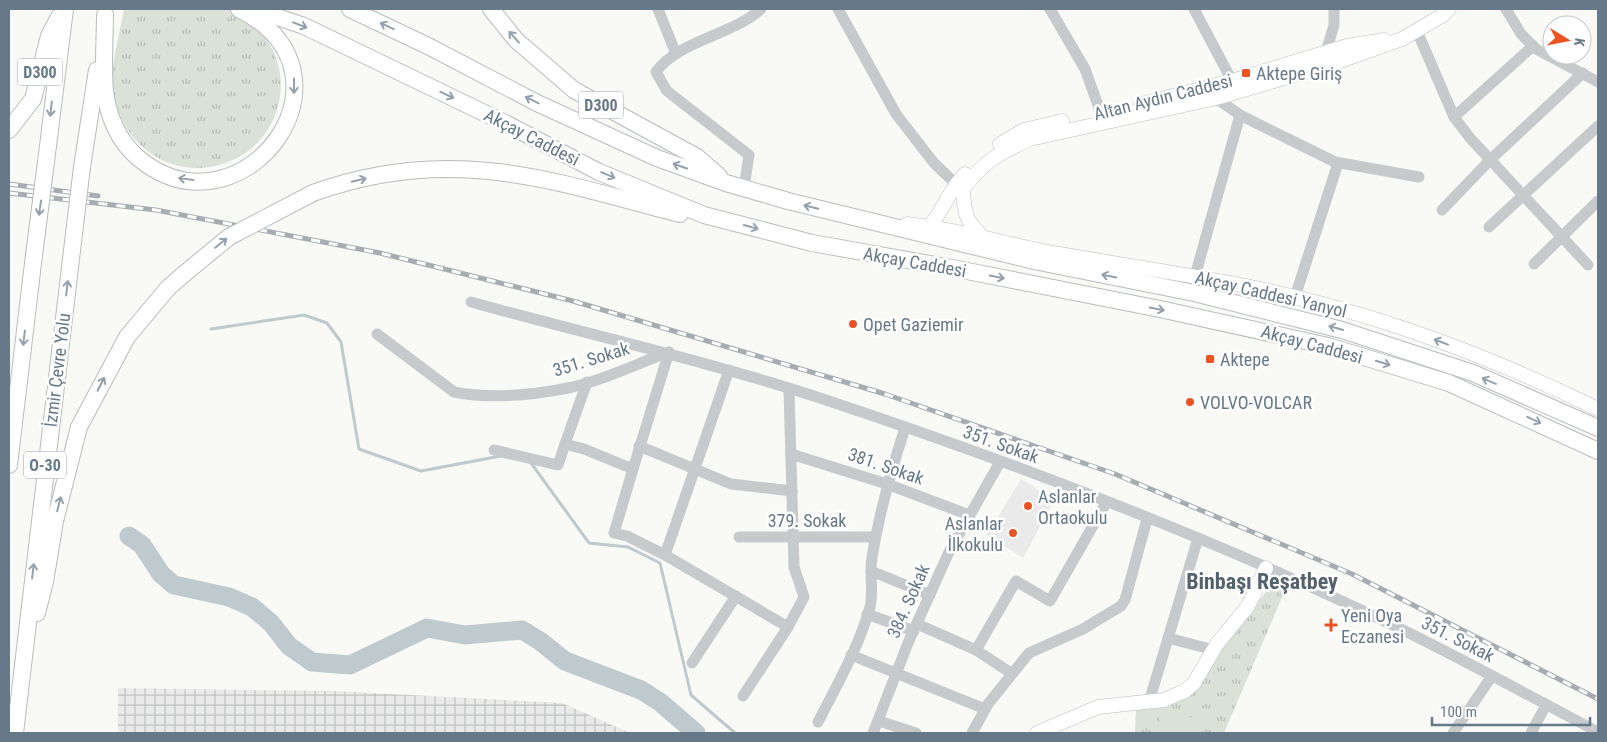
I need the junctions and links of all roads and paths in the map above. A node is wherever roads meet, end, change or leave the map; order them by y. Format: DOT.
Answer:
graph roads {
  1 [pos="64,9"];
  2 [pos="239,9"];
  3 [pos="254,9"];
  4 [pos="350,9"];
  5 [pos="491,9"];
  6 [pos="658,9"];
  7 [pos="761,9"];
  8 [pos="838,9"];
  9 [pos="1050,9"];
  10 [pos="1194,9"];
  11 [pos="1334,9"];
  12 [pos="1449,9"];
  13 [pos="1506,9"];
  14 [pos="106,12"];
  15 [pos="1334,26"];
  16 [pos="1417,31"];
  17 [pos="1533,46"];
  18 [pos="1348,52"];
  19 [pos="676,54"];
  20 [pos="1326,59"];
  21 [pos="1583,73"];
  22 [pos="1232,81"];
  23 [pos="1598,82"];
  24 [pos="1216,98"];
  25 [pos="1240,116"];
  26 [pos="1102,117"];
  27 [pos="1454,117"];
  28 [pos="1598,126"];
  29 [pos="9,130"];
  30 [pos="1490,160"];
  31 [pos="1338,163"];
  32 [pos="1419,177"];
  33 [pos="726,183"];
  34 [pos="956,184"];
  35 [pos="744,188"];
  36 [pos="1523,196"];
  37 [pos="1598,201"];
  38 [pos="1442,210"];
  39 [pos="704,215"];
  40 [pos="858,218"];
  41 [pos="930,226"];
  42 [pos="1489,227"];
  43 [pos="983,236"];
  44 [pos="1563,237"];
  45 [pos="1534,264"];
  46 [pos="1588,265"];
  47 [pos="1195,276"];
  48 [pos="1295,297"];
  49 [pos="471,302"];
  50 [pos="377,334"];
  51 [pos="669,352"];
  52 [pos="729,370"];
  53 [pos="587,382"];
  54 [pos="789,389"];
  55 [pos="1598,409"];
  56 [pos="905,428"];
  57 [pos="1598,428"];
  58 [pos="565,444"];
  59 [pos="639,446"];
  60 [pos="494,450"];
  61 [pos="1598,450"];
  62 [pos="791,454"];
  63 [pos="1000,462"];
  64 [pos="9,466"];
  65 [pos="633,469"];
  66 [pos="694,470"];
  67 [pos="888,484"];
  68 [pos="792,491"];
  69 [pos="1106,503"];
  70 [pos="969,515"];
  71 [pos="1147,519"];
  72 [pos="740,537"];
  73 [pos="794,537"];
  74 [pos="875,537"];
  75 [pos="1198,538"];
  76 [pos="665,555"];
  77 [pos="1266,568"];
  78 [pos="871,571"];
  79 [pos="930,595"];
  80 [pos="736,596"];
  81 [pos="867,614"];
  82 [pos="788,627"];
  83 [pos="916,627"];
  84 [pos="1168,638"];
  85 [pos="976,650"];
  86 [pos="1214,650"];
  87 [pos="851,655"];
  88 [pos="692,663"];
  89 [pos="22,671"];
  90 [pos="897,672"];
  91 [pos="1011,673"];
  92 [pos="1492,676"];
  93 [pos="743,696"];
  94 [pos="1149,702"];
  95 [pos="1546,705"];
  96 [pos="985,709"];
  97 [pos="879,721"];
  98 [pos="818,722"];
  99 [pos="1598,732"];
  100 [pos="15,733"];
  101 [pos="873,733"];
  102 [pos="916,733"];
  103 [pos="972,733"];
  104 [pos="1037,733"];
  105 [pos="1454,733"];
  106 [pos="1531,733"];
  1 -- 29 [label="highway, D300"];
  1 -- 64 [label="highway, İzmir Çevre Yolu / O-30, one-way, bridge"];
  2 -- 14 [label="highway, one-way"];
  3 -- 39 [label="highway, Akçay Caddesi, one-way"];
  33 -- 4 [label="highway, Akçay Caddesi, one-way"];
  33 -- 5 [label="highway, D300, one-way"];
  6 -- 19 [label="street"];
  7 -- 19 [label="street"];
  8 -- 34 [label="street"];
  9 -- 26 [label="street"];
  10 -- 22 [label="street"];
  11 -- 15 [label="street"];
  12 -- 16 [label="main road"];
  13 -- 17 [label="street"];
  89 -- 14 [label="highway, İzmir Çevre Yolu / O-30, one-way, bridge"];
  15 -- 18 [label="street"];
  15 -- 20 [label="street"];
  16 -- 18 [label="main road, Altan Aydın Caddesi"];
  16 -- 27 [label="street"];
  17 -- 21 [label="street"];
  17 -- 27 [label="street"];
  18 -- 20 [label="main road, Altan Aydın Caddesi"];
  19 -- 35 [label="street"];
  20 -- 22 [label="main road, Altan Aydın Caddesi"];
  20 -- 24 [label="main road, Altan Aydın Caddesi"];
  21 -- 23 [label="street"];
  21 -- 30 [label="street"];
  22 -- 26 [label="main road, Altan Aydın Caddesi"];
  24 -- 25 [label="street"];
  24 -- 26 [label="main road, Altan Aydın Caddesi"];
  25 -- 31 [label="street"];
  25 -- 47 [label="street"];
  26 -- 34 [label="main road, Altan Aydın Caddesi"];
  26 -- 43 [label="main road, Altan Aydın Caddesi"];
  27 -- 30 [label="street"];
  28 -- 36 [label="street"];
  30 -- 36 [label="street"];
  30 -- 38 [label="street"];
  31 -- 32 [label="street"];
  31 -- 48 [label="street"];
  33 -- 35 [label="highway, Akçay Caddesi"];
  34 -- 41 [label="main road, Altan Aydın Caddesi"];
  40 -- 35 [label="highway, Akçay Caddesi, one-way"];
  36 -- 42 [label="street"];
  36 -- 44 [label="street"];
  37 -- 44 [label="street"];
  39 -- 61 [label="highway, Akçay Caddesi, one-way"];
  89 -- 39 [label="highway, one-way, bridge"];
  40 -- 41 [label="main road"];
  57 -- 40 [label="highway, Akçay Caddesi, one-way"];
  41 -- 43 [label="main road, Akçay Caddesi Yanyol"];
  43 -- 47 [label="main road, Akçay Caddesi Yanyol"];
  44 -- 45 [label="street"];
  44 -- 46 [label="street"];
  47 -- 48 [label="main road, Akçay Caddesi Yanyol"];
  55 -- 48 [label="main road, Akçay Caddesi Yanyol, one-way"];
  49 -- 51 [label="street"];
  50 -- 53 [label="street, 351. Sokak"];
  51 -- 52 [label="street, 351. Sokak"];
  51 -- 53 [label="street, 351. Sokak"];
  51 -- 59 [label="street"];
  52 -- 54 [label="street, 351. Sokak"];
  52 -- 66 [label="street"];
  53 -- 58 [label="street"];
  54 -- 56 [label="street, 351. Sokak"];
  54 -- 62 [label="street"];
  56 -- 63 [label="street, 351. Sokak"];
  56 -- 67 [label="street"];
  58 -- 60 [label="street"];
  58 -- 65 [label="street"];
  59 -- 65 [label="street"];
  59 -- 66 [label="street"];
  62 -- 67 [label="street, 381. Sokak"];
  62 -- 68 [label="street"];
  63 -- 69 [label="street, 351. Sokak"];
  63 -- 70 [label="street, 384. Sokak"];
  65 -- 76 [label="street"];
  66 -- 68 [label="street"];
  66 -- 76 [label="street"];
  67 -- 70 [label="street, 381. Sokak"];
  67 -- 74 [label="street"];
  68 -- 73 [label="street"];
  69 -- 71 [label="street, 351. Sokak"];
  69 -- 85 [label="street"];
  70 -- 79 [label="street, 384. Sokak"];
  71 -- 75 [label="street, 351. Sokak"];
  71 -- 91 [label="street"];
  72 -- 73 [label="street, 379. Sokak"];
  73 -- 74 [label="street, 379. Sokak"];
  73 -- 82 [label="street"];
  74 -- 78 [label="street"];
  75 -- 77 [label="street, 351. Sokak"];
  75 -- 84 [label="street"];
  76 -- 80 [label="street"];
  77 -- 86 [label="main road"];
  77 -- 92 [label="street, 351. Sokak"];
  78 -- 79 [label="street"];
  78 -- 81 [label="street"];
  79 -- 83 [label="street, 384. Sokak"];
  80 -- 82 [label="street"];
  80 -- 88 [label="street"];
  81 -- 83 [label="street"];
  81 -- 87 [label="street"];
  82 -- 93 [label="street"];
  83 -- 85 [label="street"];
  83 -- 90 [label="street, 384. Sokak"];
  84 -- 86 [label="street"];
  84 -- 94 [label="street"];
  85 -- 91 [label="street"];
  86 -- 94 [label="main road"];
  87 -- 90 [label="street"];
  87 -- 98 [label="street"];
  89 -- 100 [label="highway, İzmir Çevre Yolu / O-30"];
  90 -- 96 [label="street"];
  90 -- 97 [label="street, 384. Sokak"];
  91 -- 96 [label="street"];
  92 -- 95 [label="street, 351. Sokak"];
  92 -- 105 [label="street"];
  94 -- 104 [label="main road"];
  95 -- 99 [label="street, 351. Sokak"];
  95 -- 106 [label="street"];
  96 -- 103 [label="street"];
  97 -- 101 [label="street, 384. Sokak"];
  97 -- 102 [label="street"];
}
